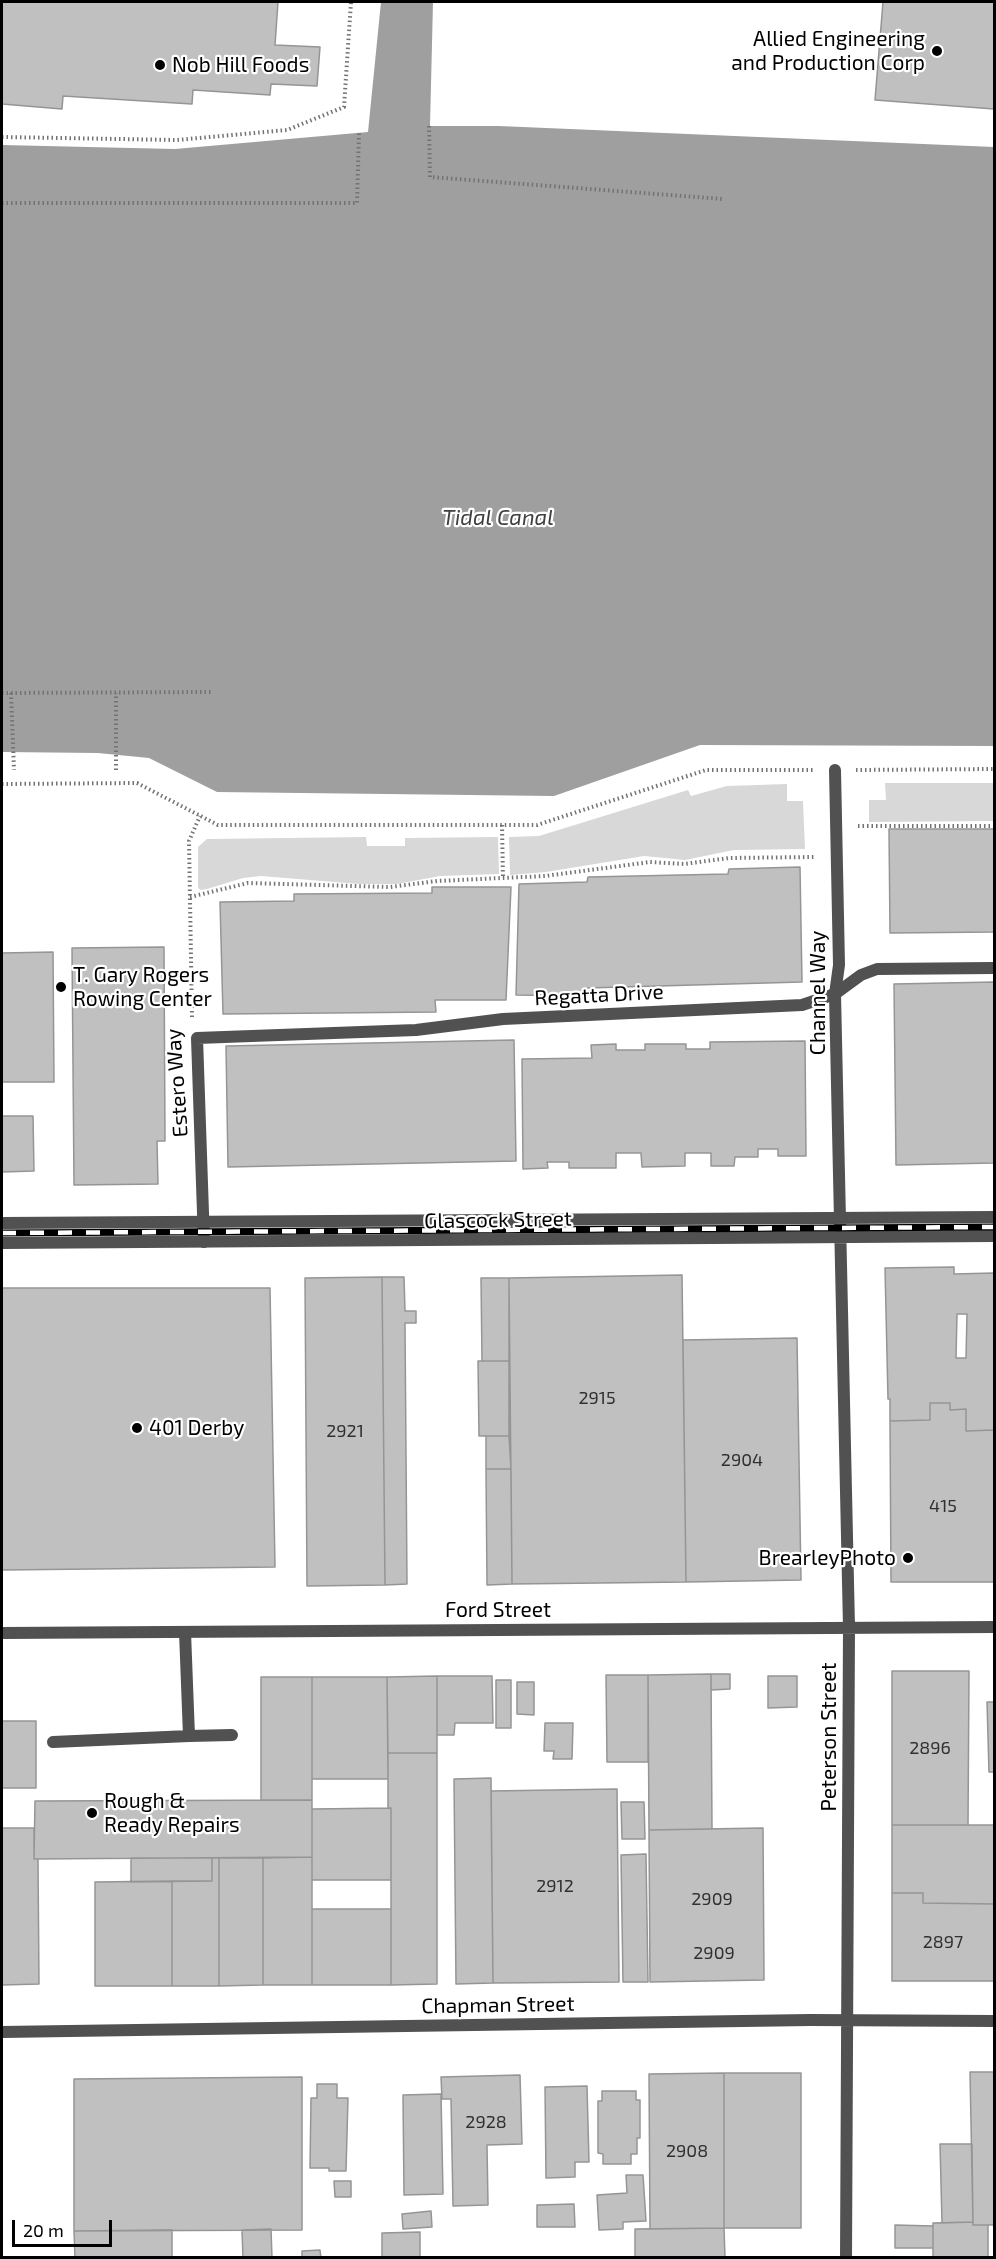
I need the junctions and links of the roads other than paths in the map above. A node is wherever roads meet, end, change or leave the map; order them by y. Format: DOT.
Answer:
graph roads {
  1 [pos="835,770"];
  2 [pos="994,968"];
  3 [pos="835,994"];
  4 [pos="197,1038"];
  5 [pos="994,1216"];
  6 [pos="841,1217"];
  7 [pos="203,1222"];
  8 [pos="2,1223"];
  9 [pos="994,1236"];
  10 [pos="841,1237"];
  11 [pos="204,1242"];
  12 [pos="2,1243"];
  13 [pos="849,1627"];
  14 [pos="994,1628"];
  15 [pos="185,1632"];
  16 [pos="2,1633"];
  17 [pos="232,1735"];
  18 [pos="189,1736"];
  19 [pos="53,1742"];
  20 [pos="846,2019"];
  21 [pos="994,2021"];
  22 [pos="2,2032"];
  23 [pos="846,2258"];
  1 -- 3 [label="street, Channel Way"];
  2 -- 3 [label="street, Regatta Drive"];
  3 -- 4 [label="street, Regatta Drive"];
  3 -- 6 [label="street, Channel Way"];
  4 -- 7 [label="street, Estero Way"];
  5 -- 6 [label="street, Glascock Street"];
  6 -- 7 [label="street, Glascock Street"];
  6 -- 10 [label="street, Peterson Street"];
  7 -- 8 [label="street, Glascock Street"];
  7 -- 11 [label="street, Estero Way"];
  9 -- 10 [label="street, Glascock Street"];
  10 -- 11 [label="street, Glascock Street"];
  10 -- 13 [label="street, Peterson Street"];
  11 -- 12 [label="street, Glascock Street"];
  13 -- 14 [label="street, Ford Street"];
  13 -- 15 [label="street, Ford Street"];
  13 -- 20 [label="street, Peterson Street"];
  15 -- 16 [label="street, Ford Street"];
  15 -- 18 [label="street"];
  17 -- 18 [label="street"];
  18 -- 19 [label="street"];
  20 -- 21 [label="street, Chapman Street"];
  20 -- 22 [label="street, Chapman Street"];
  20 -- 23 [label="street, Peterson Street"];
}
